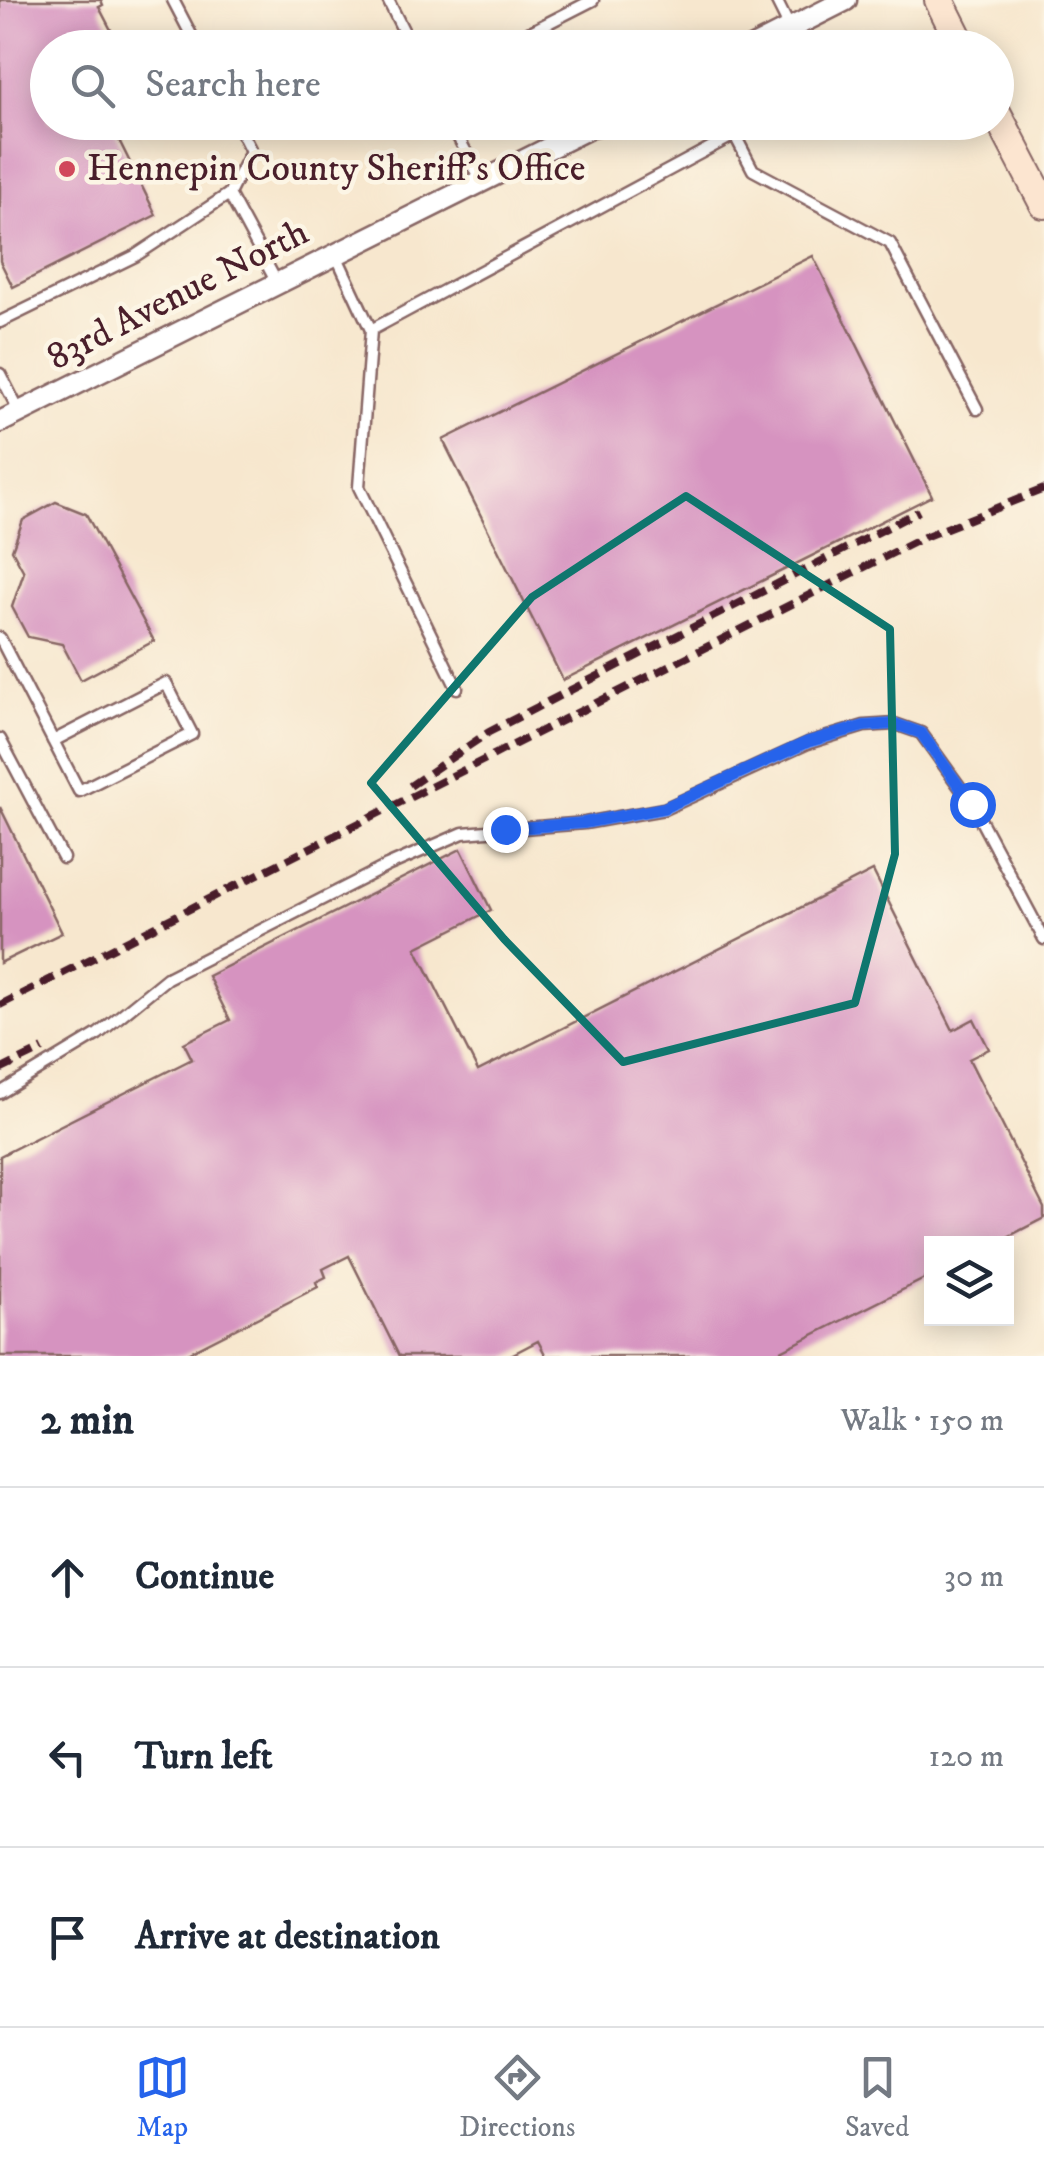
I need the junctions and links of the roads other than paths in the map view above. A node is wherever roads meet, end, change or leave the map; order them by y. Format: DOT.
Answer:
graph roads {
  1 [pos="173,0"];
  2 [pos="388,0"];
  3 [pos="593,0"];
  4 [pos="776,0"];
  5 [pos="846,0"];
  6 [pos="939,0"];
  7 [pos="790,28"];
  8 [pos="189,30"];
  9 [pos="403,30"];
  10 [pos="534,30"];
  11 [pos="786,30"];
  12 [pos="954,30"];
  13 [pos="245,140"];
  14 [pos="460,140"];
  15 [pos="565,140"];
  16 [pos="723,140"];
  17 [pos="737,140"];
  18 [pos="1011,140"];
  19 [pos="482,182"];
  20 [pos="229,194"];
  21 [pos="1044,204"];
  22 [pos="336,255"];
  23 [pos="277,284"];
  24 [pos="0,322"];
  25 [pos="371,330"];
  26 [pos="0,374"];
  27 [pos="977,410"];
  28 [pos="20,412"];
  29 [pos="0,422"];
  30 [pos="0,638"];
  31 [pos="457,688"];
  32 [pos="0,738"];
  33 [pos="53,740"];
  34 [pos="63,858"];
  35 [pos="1044,939"];
  36 [pos="0,1094"];
  1 -- 8 [label="lane"];
  2 -- 9 [label="lane"];
  3 -- 10 [label="lane"];
  4 -- 7 [label="lane"];
  5 -- 7 [label="street"];
  6 -- 12 [label="street"];
  7 -- 11 [label="street"];
  13 -- 20 [label="lane"];
  14 -- 19 [label="lane"];
  15 -- 19 [label="street, 83rd Avenue North"];
  16 -- 25 [label="lane"];
  17 -- 27 [label="lane"];
  18 -- 21 [label="street"];
  19 -- 22 [label="street, 83rd Avenue North"];
  20 -- 23 [label="lane"];
  20 -- 24 [label="lane"];
  22 -- 23 [label="street, 83rd Avenue North"];
  22 -- 25 [label="lane"];
  23 -- 28 [label="street, 83rd Avenue North"];
  25 -- 31 [label="lane"];
  26 -- 28 [label="lane"];
  28 -- 29 [label="street, 83rd Avenue North"];
  30 -- 33 [label="lane"];
  32 -- 34 [label="lane"];
  33 -- 33 [label="lane"];
  35 -- 36 [label="lane"];
}
